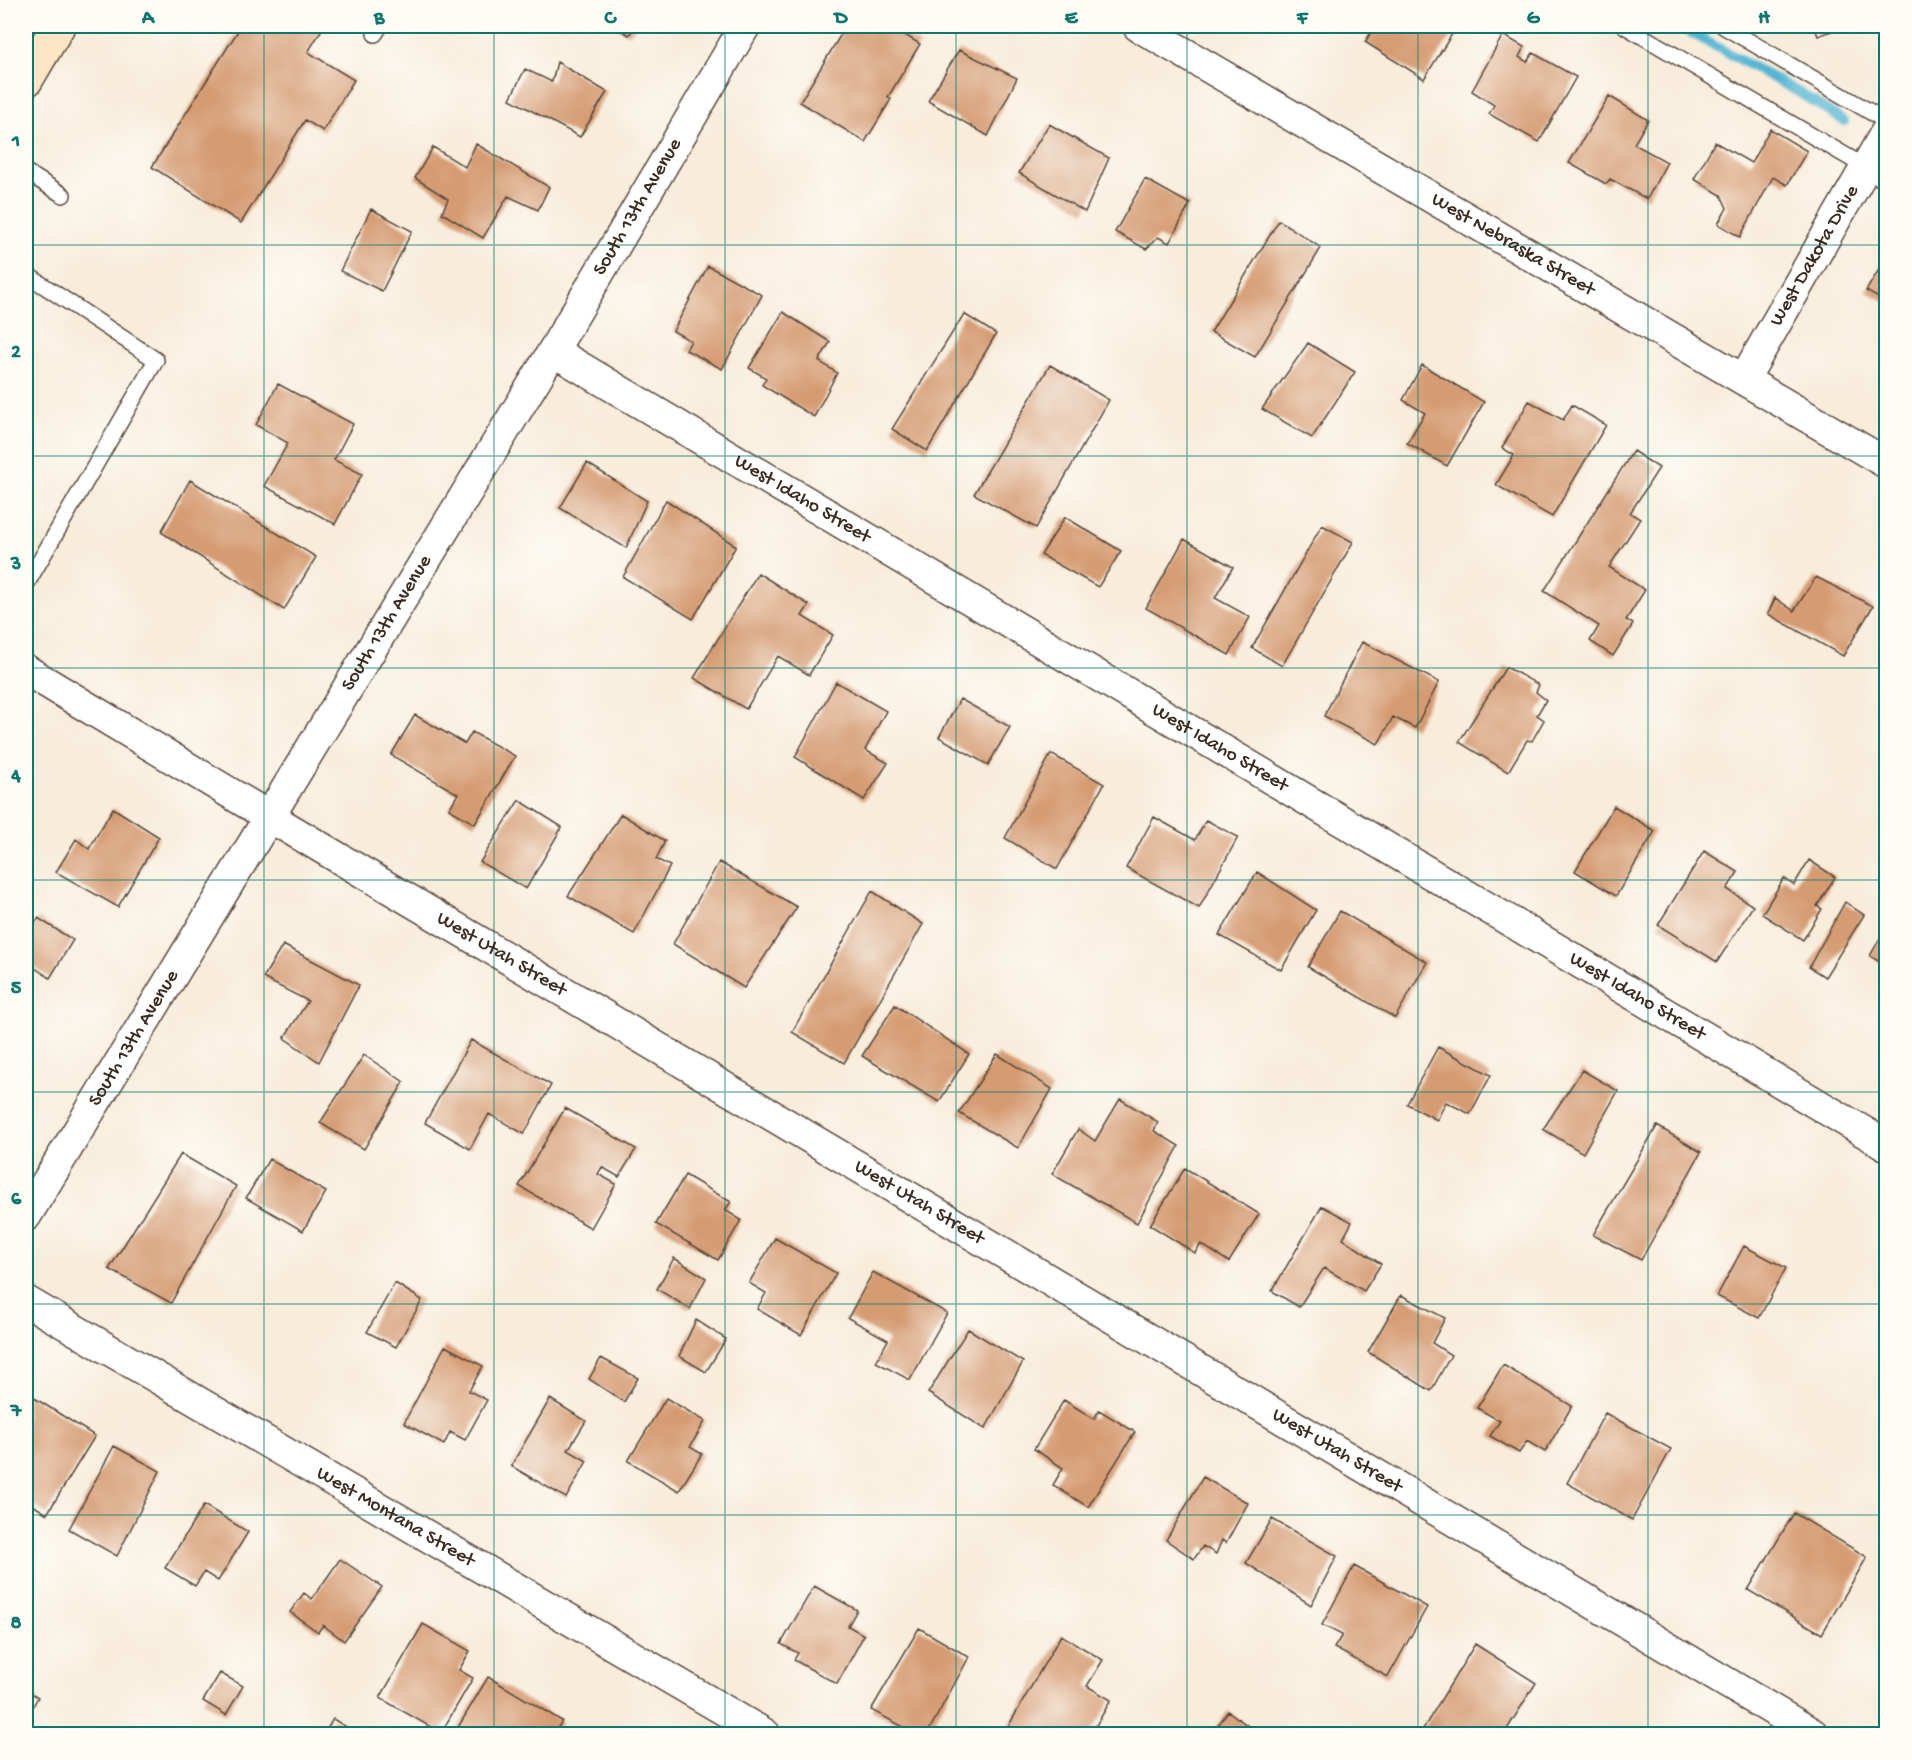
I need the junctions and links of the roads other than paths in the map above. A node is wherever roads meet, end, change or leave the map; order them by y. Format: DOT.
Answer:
graph roads {
  1 [pos="58,26"];
  2 [pos="745,26"];
  3 [pos="1138,26"];
  4 [pos="1625,26"];
  5 [pos="1723,26"];
  6 [pos="26,80"];
  7 [pos="1887,121"];
  8 [pos="1887,132"];
  9 [pos="26,172"];
  10 [pos="1876,175"];
  11 [pos="63,195"];
  12 [pos="26,274"];
  13 [pos="553,351"];
  14 [pos="1744,379"];
  15 [pos="1887,463"];
  16 [pos="26,585"];
  17 [pos="26,670"];
  18 [pos="268,816"];
  19 [pos="1887,1145"];
  20 [pos="26,1216"];
  21 [pos="26,1301"];
  22 [pos="765,1734"];
  23 [pos="1813,1734"];
  1 -- 6 [label="main road"];
  2 -- 13 [label="street, South 13th Avenue"];
  3 -- 14 [label="street, West Nebraska Street"];
  4 -- 10 [label="lane"];
  5 -- 7 [label="lane"];
  8 -- 10 [label="street, West Dakota Drive"];
  9 -- 11 [label="lane"];
  10 -- 14 [label="street, West Dakota Drive"];
  12 -- 16 [label="lane"];
  13 -- 18 [label="street, South 13th Avenue"];
  13 -- 19 [label="street, West Idaho Street"];
  14 -- 15 [label="street, West Nebraska Street"];
  17 -- 18 [label="street, West Utah Street"];
  18 -- 20 [label="street, South 13th Avenue"];
  18 -- 23 [label="street, West Utah Street"];
  21 -- 22 [label="street, West Montana Street"];
}
